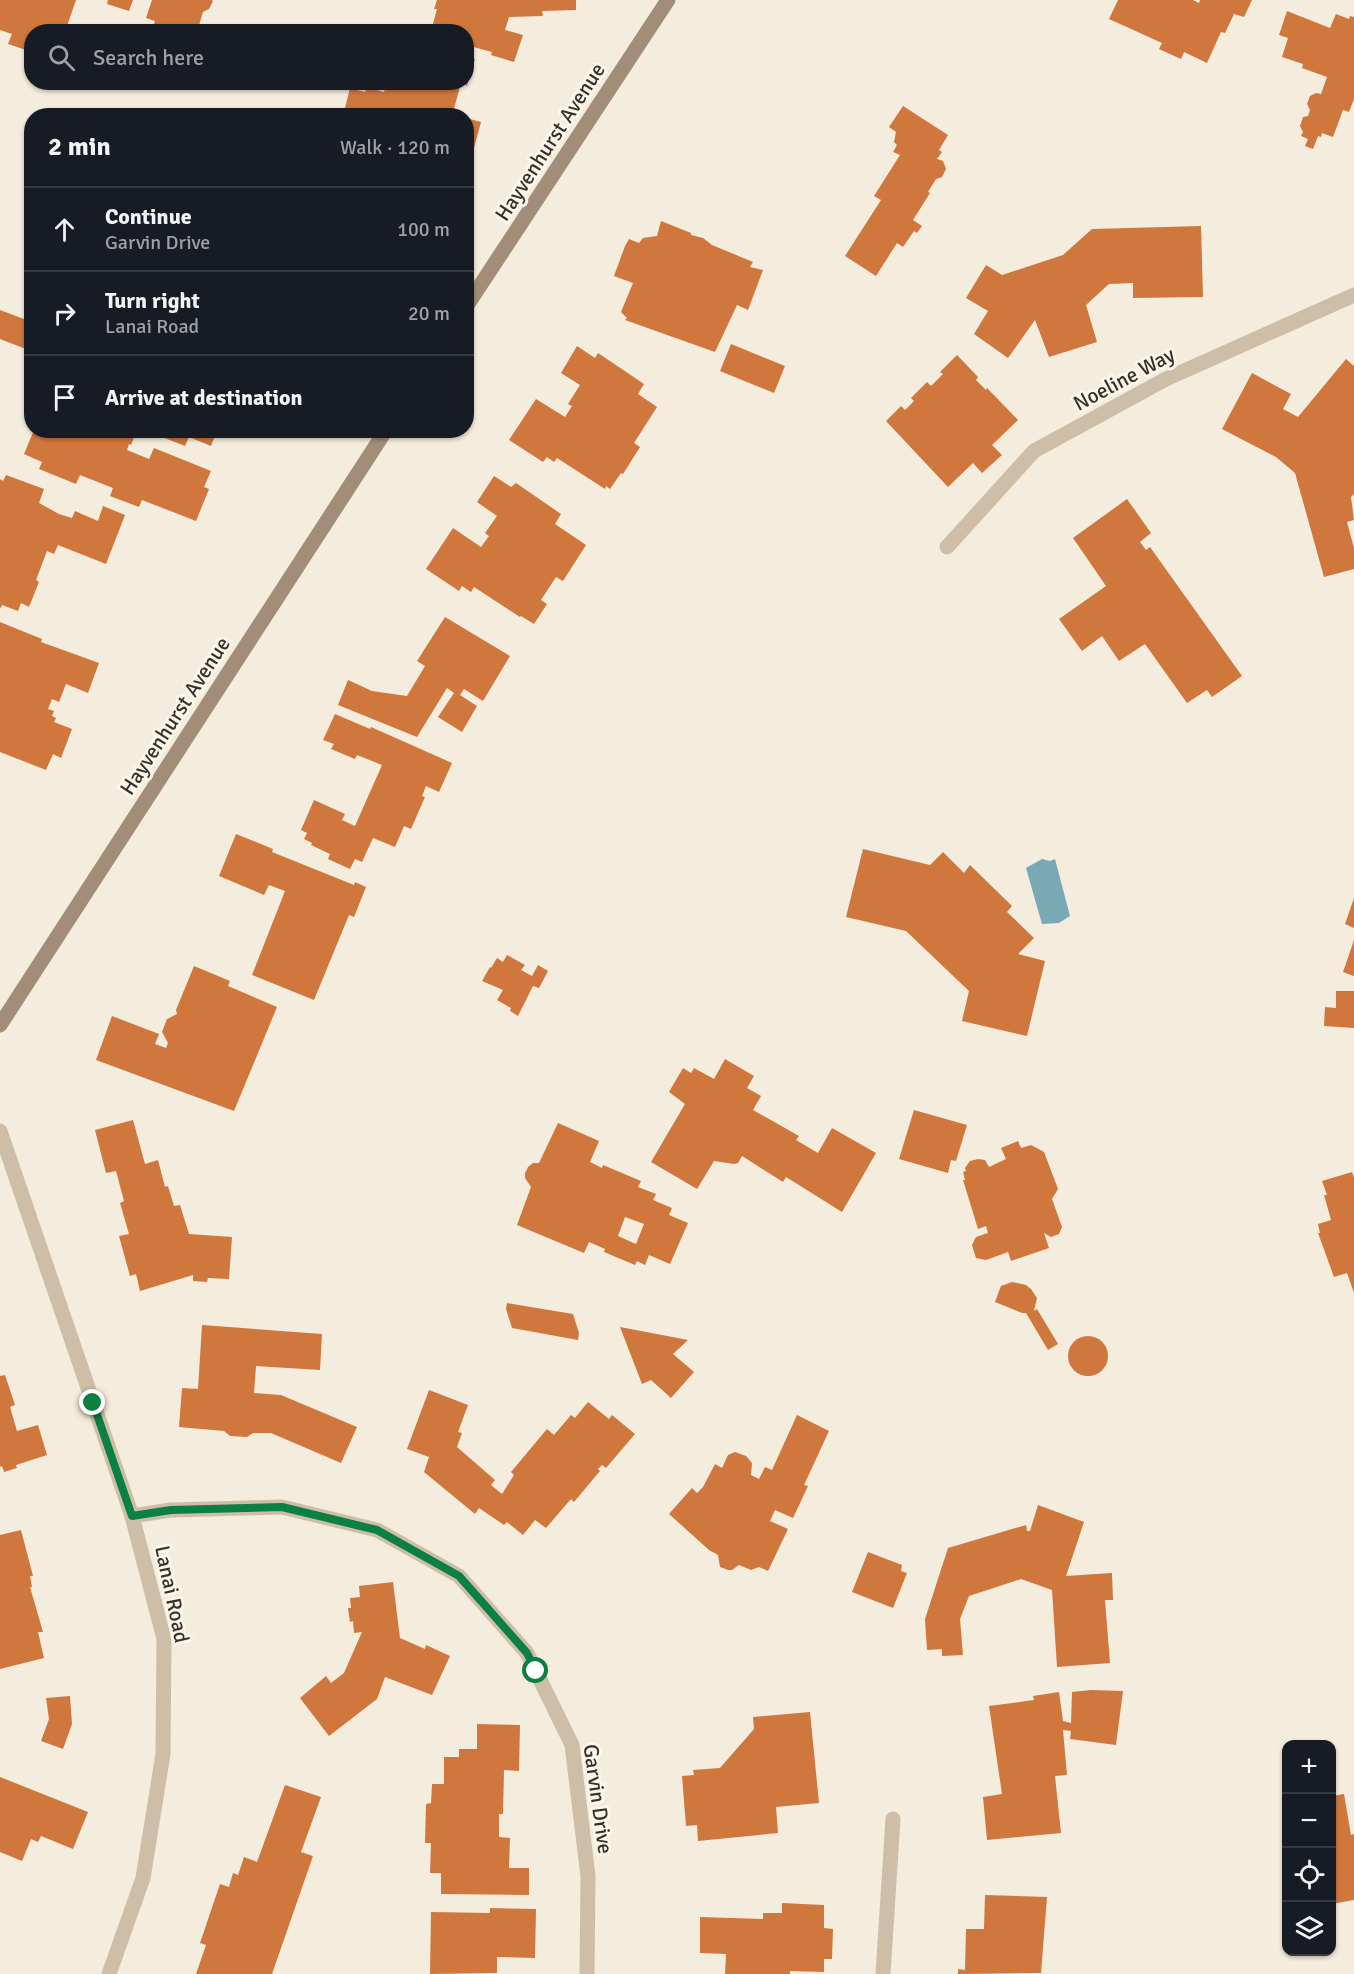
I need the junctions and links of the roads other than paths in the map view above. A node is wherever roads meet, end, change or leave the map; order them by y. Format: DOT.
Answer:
graph roads {
  1 [pos="668,0"];
  2 [pos="474,295"];
  3 [pos="1354,295"];
  4 [pos="381,438"];
  5 [pos="947,547"];
  6 [pos="0,1024"];
  7 [pos="0,1131"];
  8 [pos="132,1516"];
  9 [pos="893,1819"];
  10 [pos="109,1974"];
  11 [pos="587,1974"];
  12 [pos="883,1974"];
  1 -- 2 [label="main road, Hayvenhurst Avenue"];
  3 -- 5 [label="street, Noeline Way"];
  4 -- 6 [label="main road, Hayvenhurst Avenue"];
  7 -- 8 [label="street, Lanai Road"];
  8 -- 10 [label="street, Lanai Road"];
  8 -- 11 [label="street, Garvin Drive"];
  9 -- 12 [label="street"];
}
